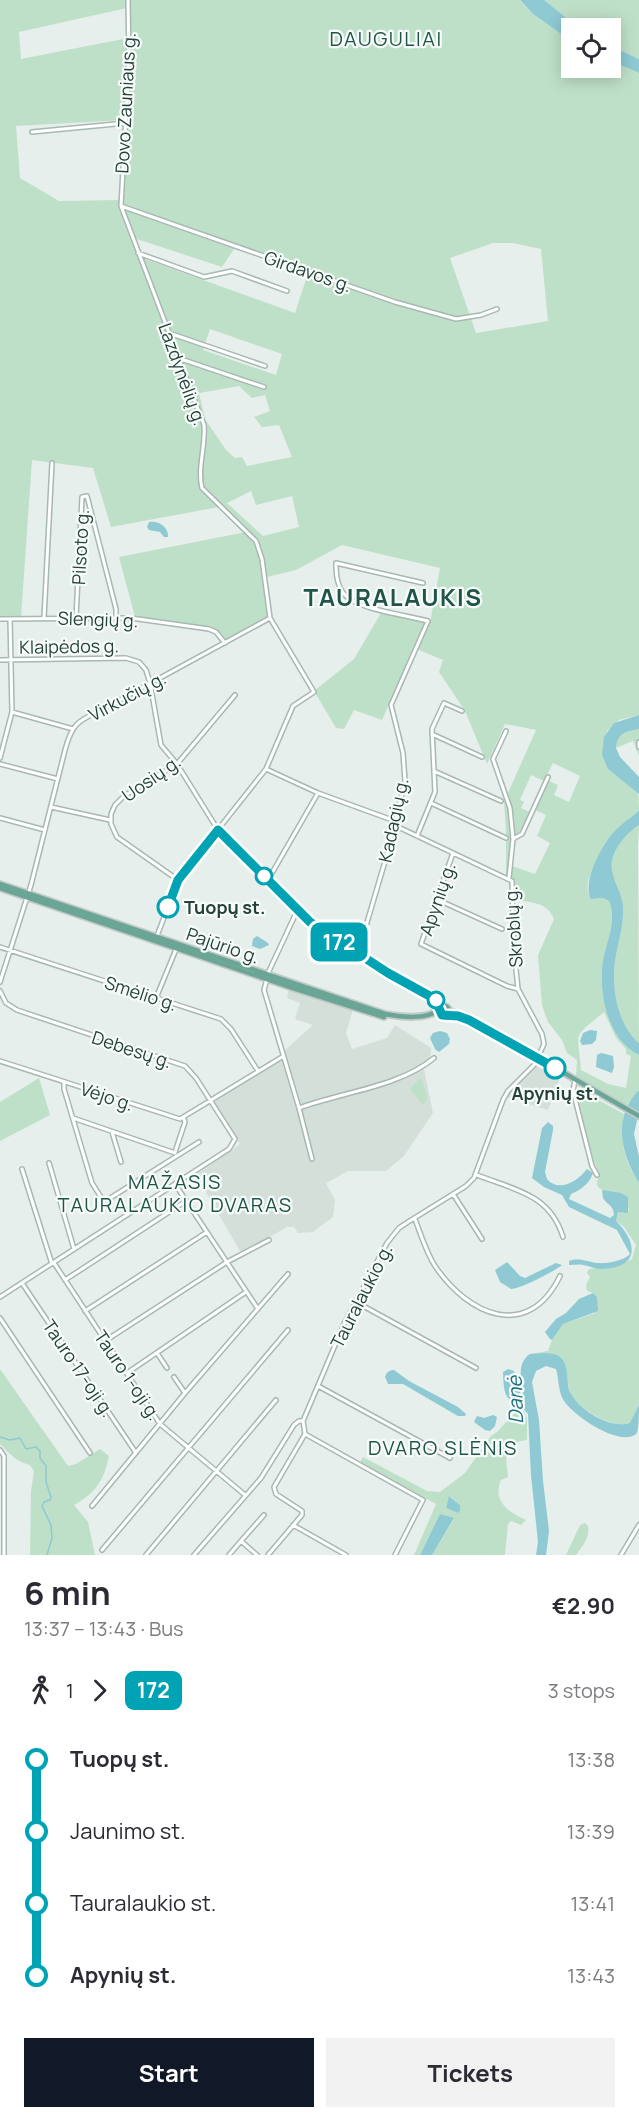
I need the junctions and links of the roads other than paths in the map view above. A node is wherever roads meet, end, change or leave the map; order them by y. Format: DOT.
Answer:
graph roads {
  1 [pos="128,0"];
  2 [pos="126,123"];
  3 [pos="32,132"];
  4 [pos="121,206"];
  5 [pos="138,254"];
  6 [pos="287,291"];
  7 [pos="497,309"];
  8 [pos="169,333"];
  9 [pos="178,358"];
  10 [pos="266,366"];
  11 [pos="264,387"];
  12 [pos="52,464"];
  13 [pos="423,583"];
  14 [pos="116,617"];
  15 [pos="44,618"];
  16 [pos="76,618"];
  17 [pos="270,618"];
  18 [pos="0,619"];
  19 [pos="10,619"];
  20 [pos="225,643"];
  21 [pos="0,660"];
  22 [pos="11,660"];
  23 [pos="150,683"];
  24 [pos="235,695"];
  25 [pos="462,711"];
  26 [pos="12,712"];
  27 [pos="73,729"];
  28 [pos="506,731"];
  29 [pos="432,734"];
  30 [pos="639,742"];
  31 [pos="639,747"];
  32 [pos="482,757"];
  33 [pos="0,758"];
  34 [pos="0,764"];
  35 [pos="177,765"];
  36 [pos="266,769"];
  37 [pos="434,771"];
  38 [pos="548,777"];
  39 [pos="58,779"];
  40 [pos="318,793"];
  41 [pos="501,801"];
  42 [pos="431,803"];
  43 [pos="51,807"];
  44 [pos="0,818"];
  45 [pos="110,820"];
  46 [pos="394,823"];
  47 [pos="45,830"];
  48 [pos="218,830"];
  49 [pos="417,836"];
  50 [pos="506,838"];
  51 [pos="513,839"];
  52 [pos="453,853"];
  53 [pos="509,878"];
  54 [pos="178,880"];
  55 [pos="268,880"];
  56 [pos="0,886"];
  57 [pos="27,895"];
  58 [pos="436,899"];
  59 [pos="297,911"];
  60 [pos="502,929"];
  61 [pos="157,936"];
  62 [pos="0,947"];
  63 [pos="177,947"];
  64 [pos="10,950"];
  65 [pos="358,953"];
  66 [pos="267,977"];
  67 [pos="0,982"];
  68 [pos="518,989"];
  69 [pos="0,991"];
  70 [pos="156,998"];
  71 [pos="441,1009"];
  72 [pos="448,1013"];
  73 [pos="282,1057"];
  74 [pos="434,1058"];
  75 [pos="538,1059"];
  76 [pos="0,1061"];
  77 [pos="258,1071"];
  78 [pos="575,1080"];
  79 [pos="64,1082"];
  80 [pos="210,1100"];
  81 [pos="299,1108"];
  82 [pos="639,1116"];
  83 [pos="72,1118"];
  84 [pos="184,1118"];
  85 [pos="112,1132"];
  86 [pos="199,1142"];
  87 [pos="176,1155"];
  88 [pos="312,1160"];
  89 [pos="121,1162"];
  90 [pos="49,1163"];
  91 [pos="22,1169"];
  92 [pos="477,1174"];
  93 [pos="597,1175"];
  94 [pos="175,1184"];
  95 [pos="453,1194"];
  96 [pos="186,1200"];
  97 [pos="415,1219"];
  98 [pos="207,1232"];
  99 [pos="563,1237"];
  100 [pos="482,1239"];
  101 [pos="269,1240"];
  102 [pos="74,1249"];
  103 [pos="226,1262"];
  104 [pos="53,1264"];
  105 [pos="288,1274"];
  106 [pos="560,1276"];
  107 [pos="65,1280"];
  108 [pos="21,1284"];
  109 [pos="246,1292"];
  110 [pos="0,1298"];
  111 [pos="356,1302"];
  112 [pos="258,1309"];
  113 [pos="86,1311"];
  114 [pos="0,1318"];
  115 [pos="288,1330"];
  116 [pos="105,1341"];
  117 [pos="157,1353"];
  118 [pos="167,1368"];
  119 [pos="476,1368"];
  120 [pos="127,1373"];
  121 [pos="174,1377"];
  122 [pos="318,1386"];
  123 [pos="185,1393"];
  124 [pos="276,1400"];
  125 [pos="303,1421"];
  126 [pos="160,1424"];
  127 [pos="305,1434"];
  128 [pos="188,1447"];
  129 [pos="0,1450"];
  130 [pos="136,1452"];
  131 [pos="90,1453"];
  132 [pos="450,1458"];
  133 [pos="216,1471"];
  134 [pos="245,1495"];
  135 [pos="92,1506"];
  136 [pos="264,1515"];
  137 [pos="293,1525"];
  138 [pos="639,1525"];
  139 [pos="241,1541"];
  140 [pos="102,1550"];
  141 [pos="4,1555"];
  142 [pos="146,1555"];
  143 [pos="194,1555"];
  144 [pos="229,1555"];
  145 [pos="257,1555"];
  146 [pos="268,1555"];
  147 [pos="346,1555"];
  148 [pos="395,1555"];
  149 [pos="621,1555"];
  1 -- 2 [label="street, Dovo Zauniaus g."];
  2 -- 3 [label="street"];
  2 -- 4 [label="street, Dovo Zauniaus g."];
  4 -- 5 [label="street, Lazdynėlių g."];
  4 -- 7 [label="street, Girdavos g."];
  5 -- 6 [label="street"];
  5 -- 8 [label="street, Lazdynėlių g."];
  8 -- 9 [label="street, Lazdynėlių g."];
  8 -- 10 [label="street"];
  9 -- 11 [label="street"];
  9 -- 17 [label="street, Lazdynėlių g."];
  12 -- 15 [label="street"];
  13 -- 46 [label="street, Kadagių g."];
  14 -- 16 [label="street, Slengių g."];
  14 -- 16 [label="street, Pilsoto g."];
  14 -- 20 [label="street, Slengių g."];
  15 -- 16 [label="street, Slengių g."];
  15 -- 19 [label="street, Slengių g."];
  17 -- 20 [label="street, Virkučių g."];
  17 -- 36 [label="street, Lazdynėlių g."];
  18 -- 19 [label="street, Slengių g."];
  19 -- 22 [label="street"];
  20 -- 23 [label="street, Virkučių g."];
  21 -- 22 [label="street, Klaipėdos g."];
  22 -- 23 [label="street, Klaipėdos g."];
  22 -- 26 [label="street"];
  23 -- 27 [label="street, Virkučių g."];
  23 -- 35 [label="street, Klaipėdos g."];
  24 -- 35 [label="street, Uosių g."];
  25 -- 29 [label="street"];
  26 -- 27 [label="street"];
  26 -- 33 [label="street"];
  27 -- 39 [label="street, Virkučių g."];
  28 -- 51 [label="street"];
  29 -- 32 [label="street"];
  29 -- 37 [label="street"];
  30 -- 31 [label="street"];
  34 -- 39 [label="street"];
  35 -- 45 [label="street, Uosių g."];
  35 -- 48 [label="street, Klaipėdos g."];
  36 -- 40 [label="street, Skroblų g."];
  36 -- 48 [label="street"];
  37 -- 41 [label="street"];
  37 -- 42 [label="street"];
  38 -- 51 [label="street"];
  39 -- 43 [label="street, Virkučių g."];
  40 -- 46 [label="street, Skroblų g."];
  40 -- 55 [label="street"];
  42 -- 49 [label="street"];
  42 -- 50 [label="street"];
  43 -- 45 [label="street"];
  43 -- 47 [label="street, Virkučių g."];
  44 -- 47 [label="street"];
  45 -- 54 [label="street, Uosių g."];
  46 -- 49 [label="street, Skroblų g."];
  46 -- 65 [label="street, Kadagių g."];
  47 -- 57 [label="street, Virkučių g."];
  48 -- 54 [label="street"];
  48 -- 55 [label="street, Klaipėdos g."];
  49 -- 52 [label="street, Skroblų g."];
  51 -- 53 [label="street"];
  52 -- 53 [label="street, Skroblų g."];
  52 -- 58 [label="street, Apynių g."];
  53 -- 68 [label="street, Skroblų g."];
  54 -- 61 [label="street"];
  55 -- 59 [label="street, Klaipėdos g."];
  56 -- 57 [label="main road, Pajūrio g."];
  57 -- 61 [label="main road, Pajūrio g."];
  57 -- 63 [label="main road, Pajūrio g."];
  57 -- 64 [label="street"];
  58 -- 60 [label="street"];
  58 -- 68 [label="street, Apynių g."];
  59 -- 65 [label="street, Klaipėdos g."];
  59 -- 66 [label="street"];
  61 -- 66 [label="main road, Pajūrio g."];
  62 -- 64 [label="street, Smėlio g."];
  63 -- 66 [label="main road, Pajūrio g."];
  63 -- 70 [label="street"];
  64 -- 67 [label="street"];
  64 -- 70 [label="street, Smėlio g."];
  65 -- 71 [label="street, Klaipėdos g."];
  66 -- 71 [label="main road, Pajūrio g."];
  66 -- 73 [label="street"];
  68 -- 75 [label="street, Skroblų g."];
  69 -- 80 [label="street, Debesų g."];
  70 -- 77 [label="street, Smėlio g."];
  71 -- 72 [label="main road, Pajūrio g."];
  71 -- 72 [label="main road"];
  72 -- 75 [label="main road, Pajūrio g."];
  73 -- 77 [label="street"];
  73 -- 81 [label="street"];
  74 -- 81 [label="street"];
  75 -- 78 [label="main road"];
  75 -- 92 [label="street"];
  76 -- 79 [label="street, Vėjo g."];
  77 -- 80 [label="street"];
  78 -- 82 [label="main road"];
  78 -- 93 [label="street"];
  79 -- 83 [label="street"];
  79 -- 84 [label="street, Vėjo g."];
  80 -- 84 [label="street"];
  80 -- 94 [label="street, Debesų g."];
  81 -- 88 [label="street"];
  83 -- 85 [label="street"];
  83 -- 87 [label="street"];
  84 -- 87 [label="street"];
  85 -- 87 [label="street"];
  85 -- 89 [label="street"];
  86 -- 87 [label="street"];
  90 -- 102 [label="street"];
  91 -- 104 [label="street, Tauro 1-oji g."];
  92 -- 95 [label="street, Tauralaukio g."];
  92 -- 99 [label="street"];
  94 -- 96 [label="street"];
  94 -- 102 [label="street"];
  95 -- 97 [label="street, Tauralaukio g."];
  95 -- 100 [label="street"];
  96 -- 98 [label="street"];
  96 -- 107 [label="street"];
  97 -- 106 [label="street"];
  97 -- 111 [label="street, Tauralaukio g."];
  98 -- 103 [label="street"];
  98 -- 113 [label="street"];
  101 -- 103 [label="street"];
  102 -- 104 [label="street"];
  103 -- 109 [label="street"];
  103 -- 116 [label="street"];
  104 -- 107 [label="street, Tauro 1-oji g."];
  104 -- 108 [label="street"];
  105 -- 112 [label="street"];
  107 -- 113 [label="street, Tauro 1-oji g."];
  108 -- 110 [label="street"];
  108 -- 130 [label="street, Tauro 17-oji g."];
  109 -- 112 [label="street"];
  109 -- 117 [label="street"];
  111 -- 119 [label="street"];
  111 -- 122 [label="street, Tauralaukio g."];
  112 -- 123 [label="street"];
  113 -- 116 [label="street, Tauro 1-oji g."];
  114 -- 131 [label="street"];
  115 -- 128 [label="street"];
  116 -- 120 [label="street, Tauro 1-oji g."];
  117 -- 118 [label="street"];
  117 -- 120 [label="street"];
  120 -- 126 [label="street, Tauro 1-oji g."];
  121 -- 123 [label="street"];
  122 -- 125 [label="street, Tauralaukio g."];
  122 -- 132 [label="street"];
  123 -- 126 [label="street"];
  124 -- 133 [label="street"];
  125 -- 127 [label="street"];
  125 -- 134 [label="street"];
  126 -- 128 [label="street, Tauro 1-oji g."];
  126 -- 130 [label="street"];
  127 -- 137 [label="street"];
  127 -- 148 [label="street"];
  128 -- 133 [label="street, Tauro 1-oji g."];
  128 -- 140 [label="street"];
  129 -- 141 [label="street"];
  130 -- 135 [label="street"];
  133 -- 134 [label="street, Tauro 1-oji g."];
  133 -- 142 [label="street"];
  134 -- 143 [label="street"];
  136 -- 139 [label="street"];
  137 -- 146 [label="street"];
  137 -- 147 [label="street"];
  138 -- 149 [label="street"];
  139 -- 144 [label="street"];
  139 -- 145 [label="street"];
}
